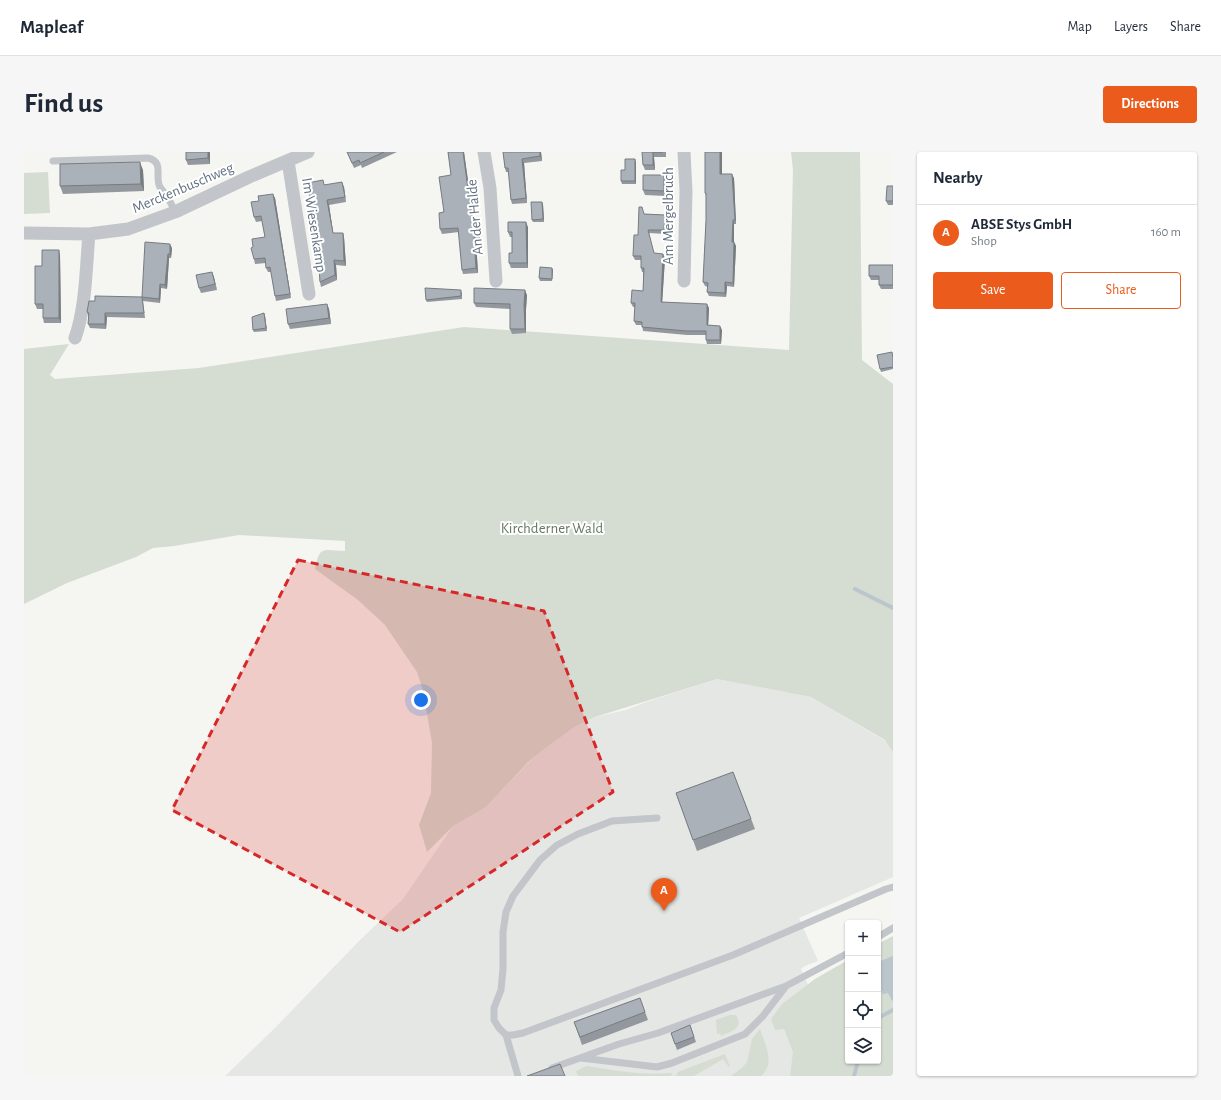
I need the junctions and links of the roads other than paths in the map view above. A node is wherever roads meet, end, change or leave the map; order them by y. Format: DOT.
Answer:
graph roads {
  1 [pos="308,152"];
  2 [pos="484,152"];
  3 [pos="684,152"];
  4 [pos="53,161"];
  5 [pos="288,161"];
  6 [pos="175,212"];
  7 [pos="24,233"];
  8 [pos="89,234"];
  9 [pos="496,281"];
  10 [pos="684,281"];
  11 [pos="309,294"];
  12 [pos="75,338"];
  13 [pos="657,818"];
  14 [pos="893,887"];
  15 [pos="893,928"];
  16 [pos="881,935"];
  17 [pos="845,955"];
  18 [pos="786,986"];
  19 [pos="506,1035"];
  20 [pos="579,1058"];
  21 [pos="544,1071"];
  22 [pos="518,1076"];
  1 -- 5 [label="street, Merckenbuschweg"];
  2 -- 9 [label="street, An der Halde"];
  3 -- 10 [label="street, Am Mergelbruch"];
  4 -- 6 [label="lane"];
  5 -- 6 [label="street, Merckenbuschweg"];
  5 -- 11 [label="street, Im Wiesenkamp"];
  6 -- 8 [label="street, Merckenbuschweg"];
  7 -- 8 [label="street, Merckenbuschweg"];
  8 -- 12 [label="street"];
  13 -- 19 [label="lane"];
  14 -- 19 [label="lane"];
  15 -- 16 [label="lane"];
  17 -- 18 [label="lane"];
  18 -- 20 [label="lane"];
  18 -- 20 [label="lane"];
  19 -- 22 [label="lane"];
  20 -- 21 [label="lane"];
}
